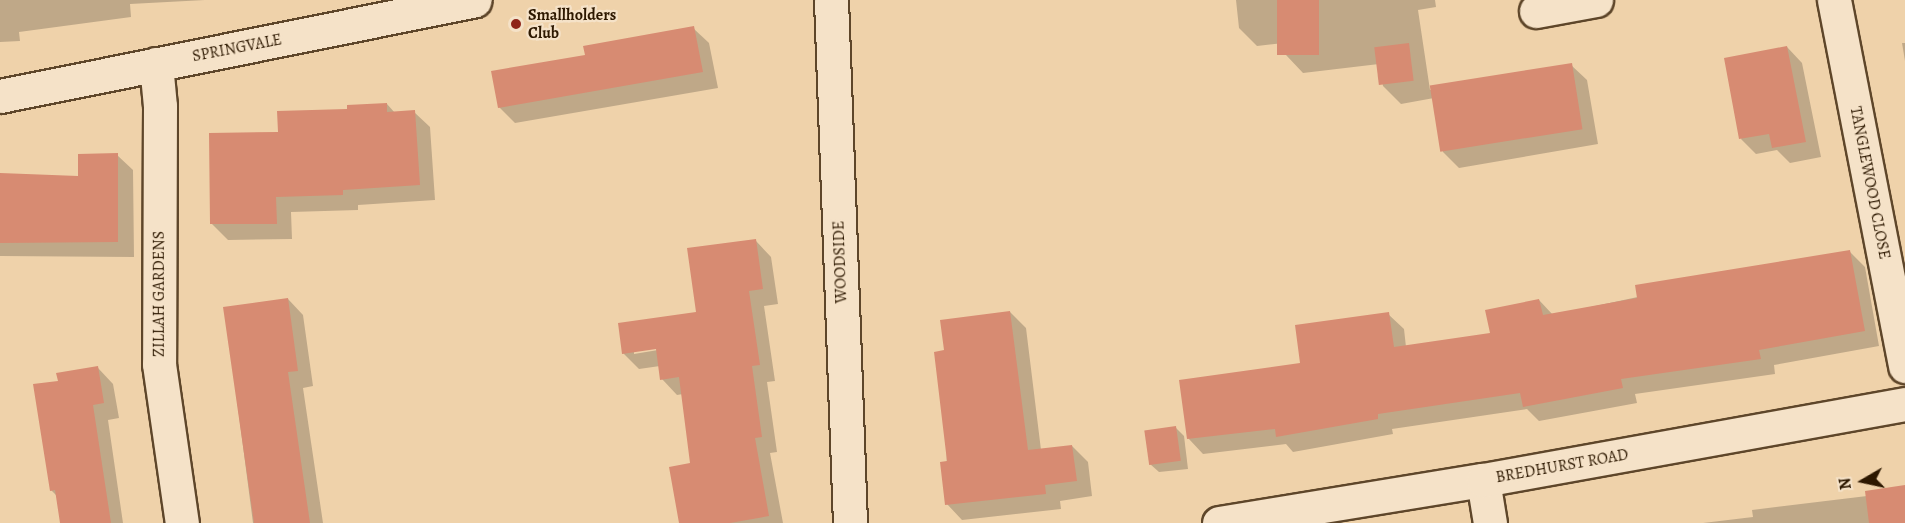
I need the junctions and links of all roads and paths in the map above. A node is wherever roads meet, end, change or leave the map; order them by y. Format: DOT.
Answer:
graph roads {
  1 [pos="474,0"];
  2 [pos="831,0"];
  3 [pos="1596,0"];
  4 [pos="1834,0"];
  5 [pos="1536,11"];
  6 [pos="156,64"];
  7 [pos="0,96"];
  8 [pos="1905,366"];
  9 [pos="1905,404"];
  10 [pos="1483,480"];
  11 [pos="182,523"];
  12 [pos="850,523"];
  13 [pos="1219,523"];
  14 [pos="1490,523"];
  1 -- 6 [label="street, SPRINGVALE"];
  2 -- 12 [label="street, WOODSIDE"];
  3 -- 5 [label="street"];
  4 -- 8 [label="street, TANGLEWOOD CLOSE"];
  6 -- 7 [label="street, SPRINGVALE"];
  6 -- 11 [label="street, ZILLAH GARDENS"];
  9 -- 10 [label="street, BREDHURST ROAD"];
  10 -- 13 [label="street, BREDHURST ROAD"];
  10 -- 14 [label="street"];
}
